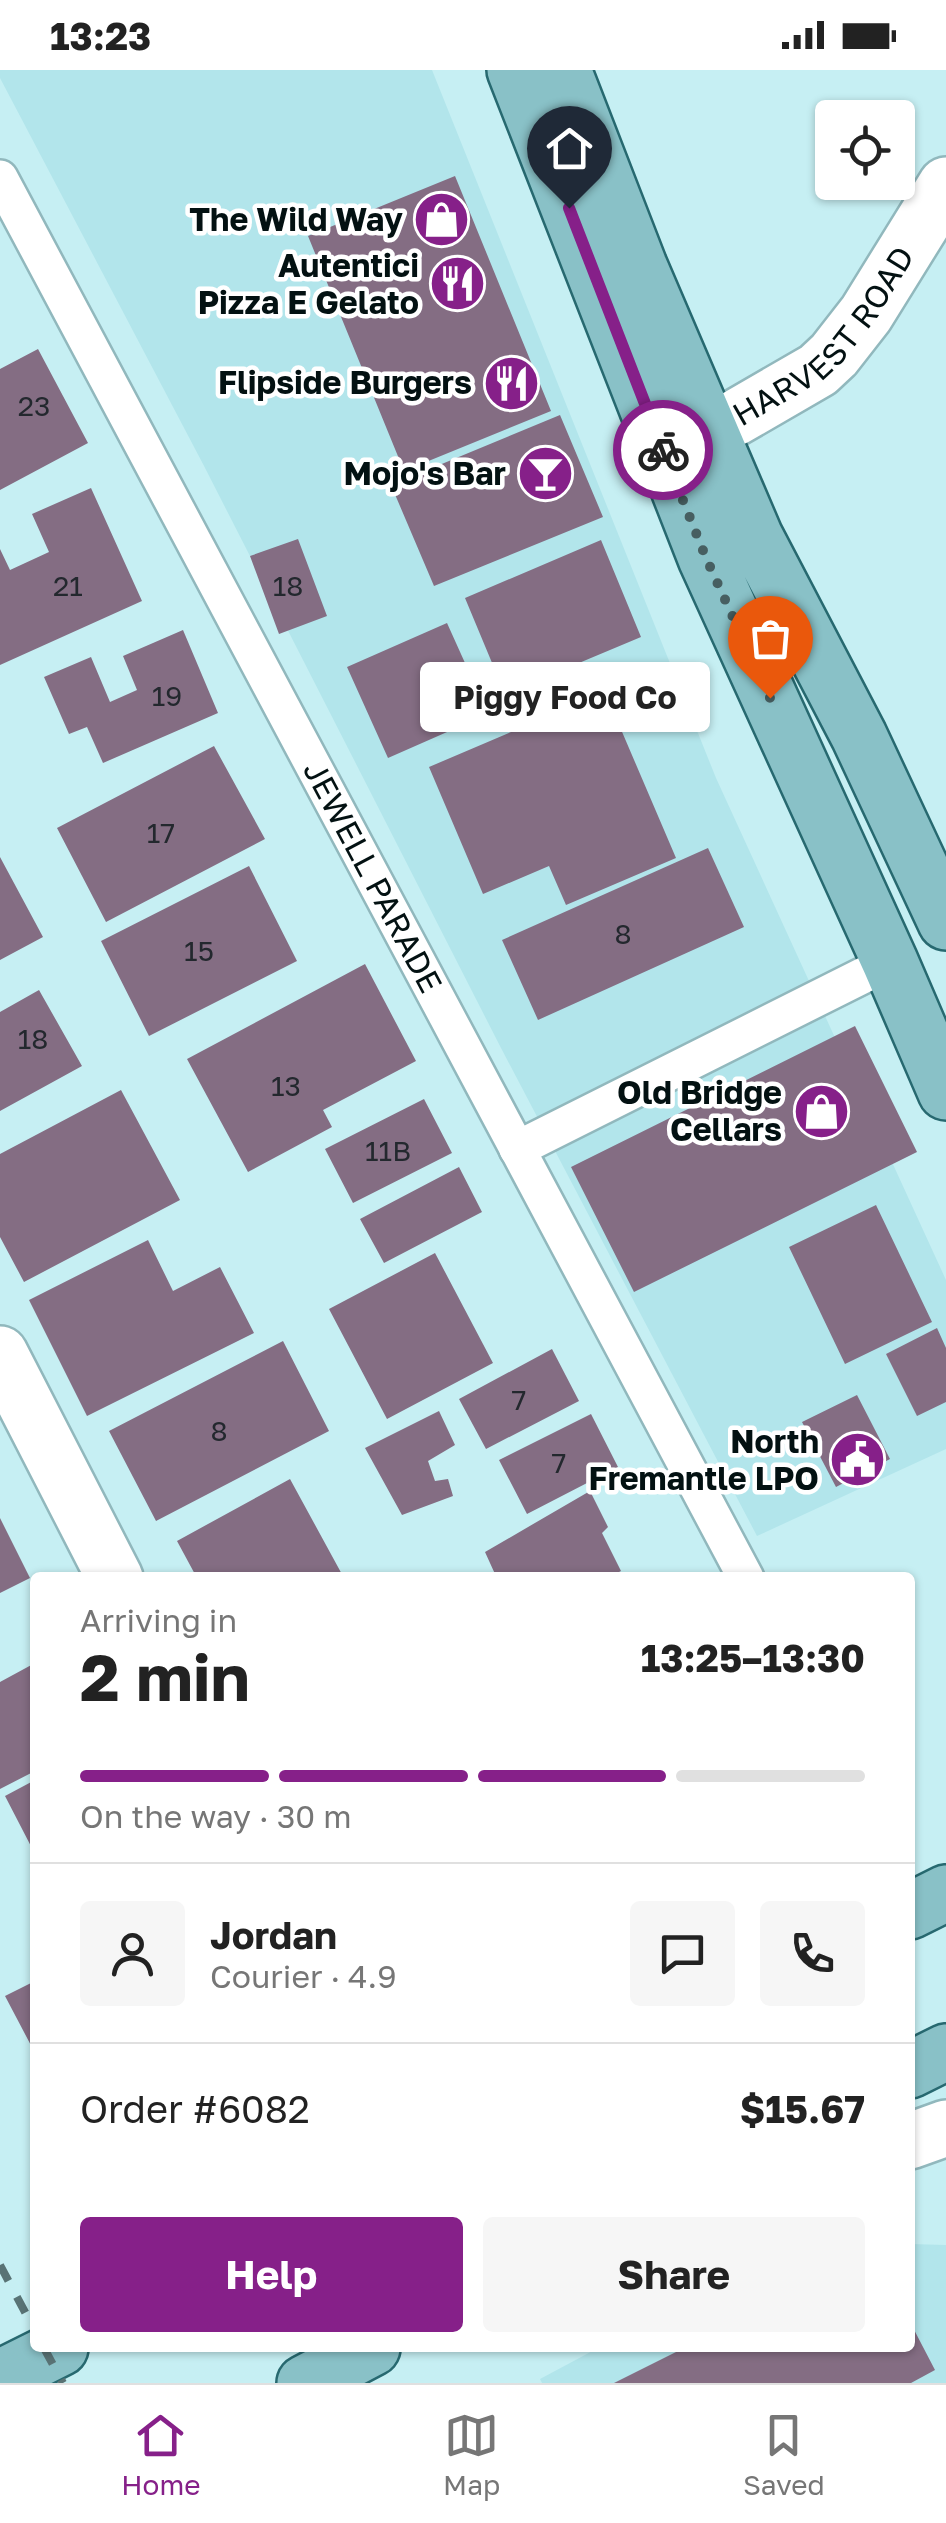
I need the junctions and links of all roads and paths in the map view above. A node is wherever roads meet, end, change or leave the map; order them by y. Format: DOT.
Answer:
graph roads {
  1 [pos="514,70"];
  2 [pos="563,70"];
  3 [pos="0,178"];
  4 [pos="946,185"];
  5 [pos="686,439"];
  6 [pos="946,922"];
  7 [pos="890,962"];
  8 [pos="946,1092"];
  9 [pos="517,1149"];
  10 [pos="0,1354"];
  11 [pos="112,1572"];
  12 [pos="743,1572"];
  13 [pos="946,2052"];
  14 [pos="915,2068"];
  15 [pos="946,2128"];
  16 [pos="915,2138"];
  17 [pos="52,2352"];
  18 [pos="364,2352"];
  19 [pos="0,2378"];
  20 [pos="305,2383"];
  1 -- 5 [label="main road"];
  2 -- 5 [label="main road"];
  3 -- 9 [label="lane, JEWELL PARADE"];
  4 -- 5 [label="street, HARVEST ROAD"];
  5 -- 6 [label="main road"];
  5 -- 7 [label="main road"];
  7 -- 8 [label="main road"];
  7 -- 9 [label="lane"];
  9 -- 12 [label="lane, JEWELL PARADE"];
  10 -- 11 [label="street"];
  13 -- 14 [label="main road"];
  15 -- 16 [label="street"];
  17 -- 19 [label="main road"];
  18 -- 20 [label="main road"];
}
